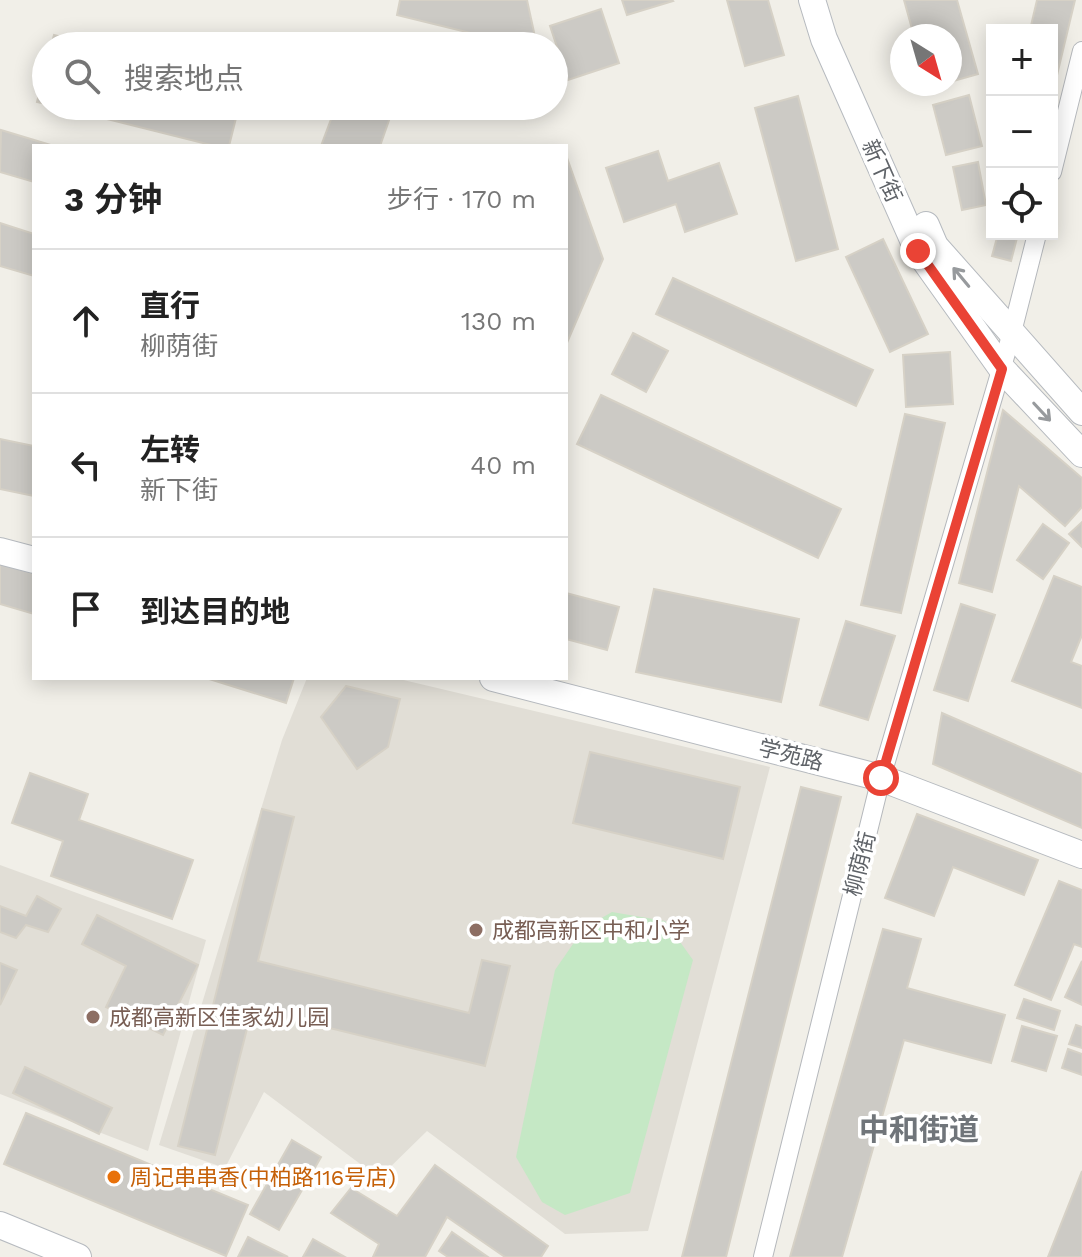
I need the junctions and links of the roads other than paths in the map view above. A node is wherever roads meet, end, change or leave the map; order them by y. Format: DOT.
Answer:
graph roads {
  1 [pos="812,0"];
  2 [pos="831,0"];
  3 [pos="1082,51"];
  4 [pos="1053,168"];
  5 [pos="1035,240"];
  6 [pos="1011,336"];
  7 [pos="1002,369"];
  8 [pos="1082,412"];
  9 [pos="1082,454"];
  10 [pos="0,551"];
  11 [pos="32,559"];
  12 [pos="501,680"];
  13 [pos="881,778"];
  14 [pos="1082,855"];
  15 [pos="0,1225"];
  16 [pos="78,1257"];
  17 [pos="763,1257"];
  1 -- 7 [label="main road, 新下街"];
  6 -- 2 [label="main road, 新下街, one-way"];
  3 -- 4 [label="street"];
  5 -- 6 [label="street, 柳荫街"];
  6 -- 7 [label="street, 柳荫街"];
  6 -- 8 [label="main road, 新下街"];
  7 -- 9 [label="main road, 新下街, one-way"];
  7 -- 13 [label="street, 柳荫街"];
  10 -- 11 [label="main road"];
  12 -- 13 [label="main road, 学苑路"];
  13 -- 14 [label="main road, 学苑路"];
  13 -- 17 [label="street, 柳荫街"];
  15 -- 16 [label="main road"];
}
